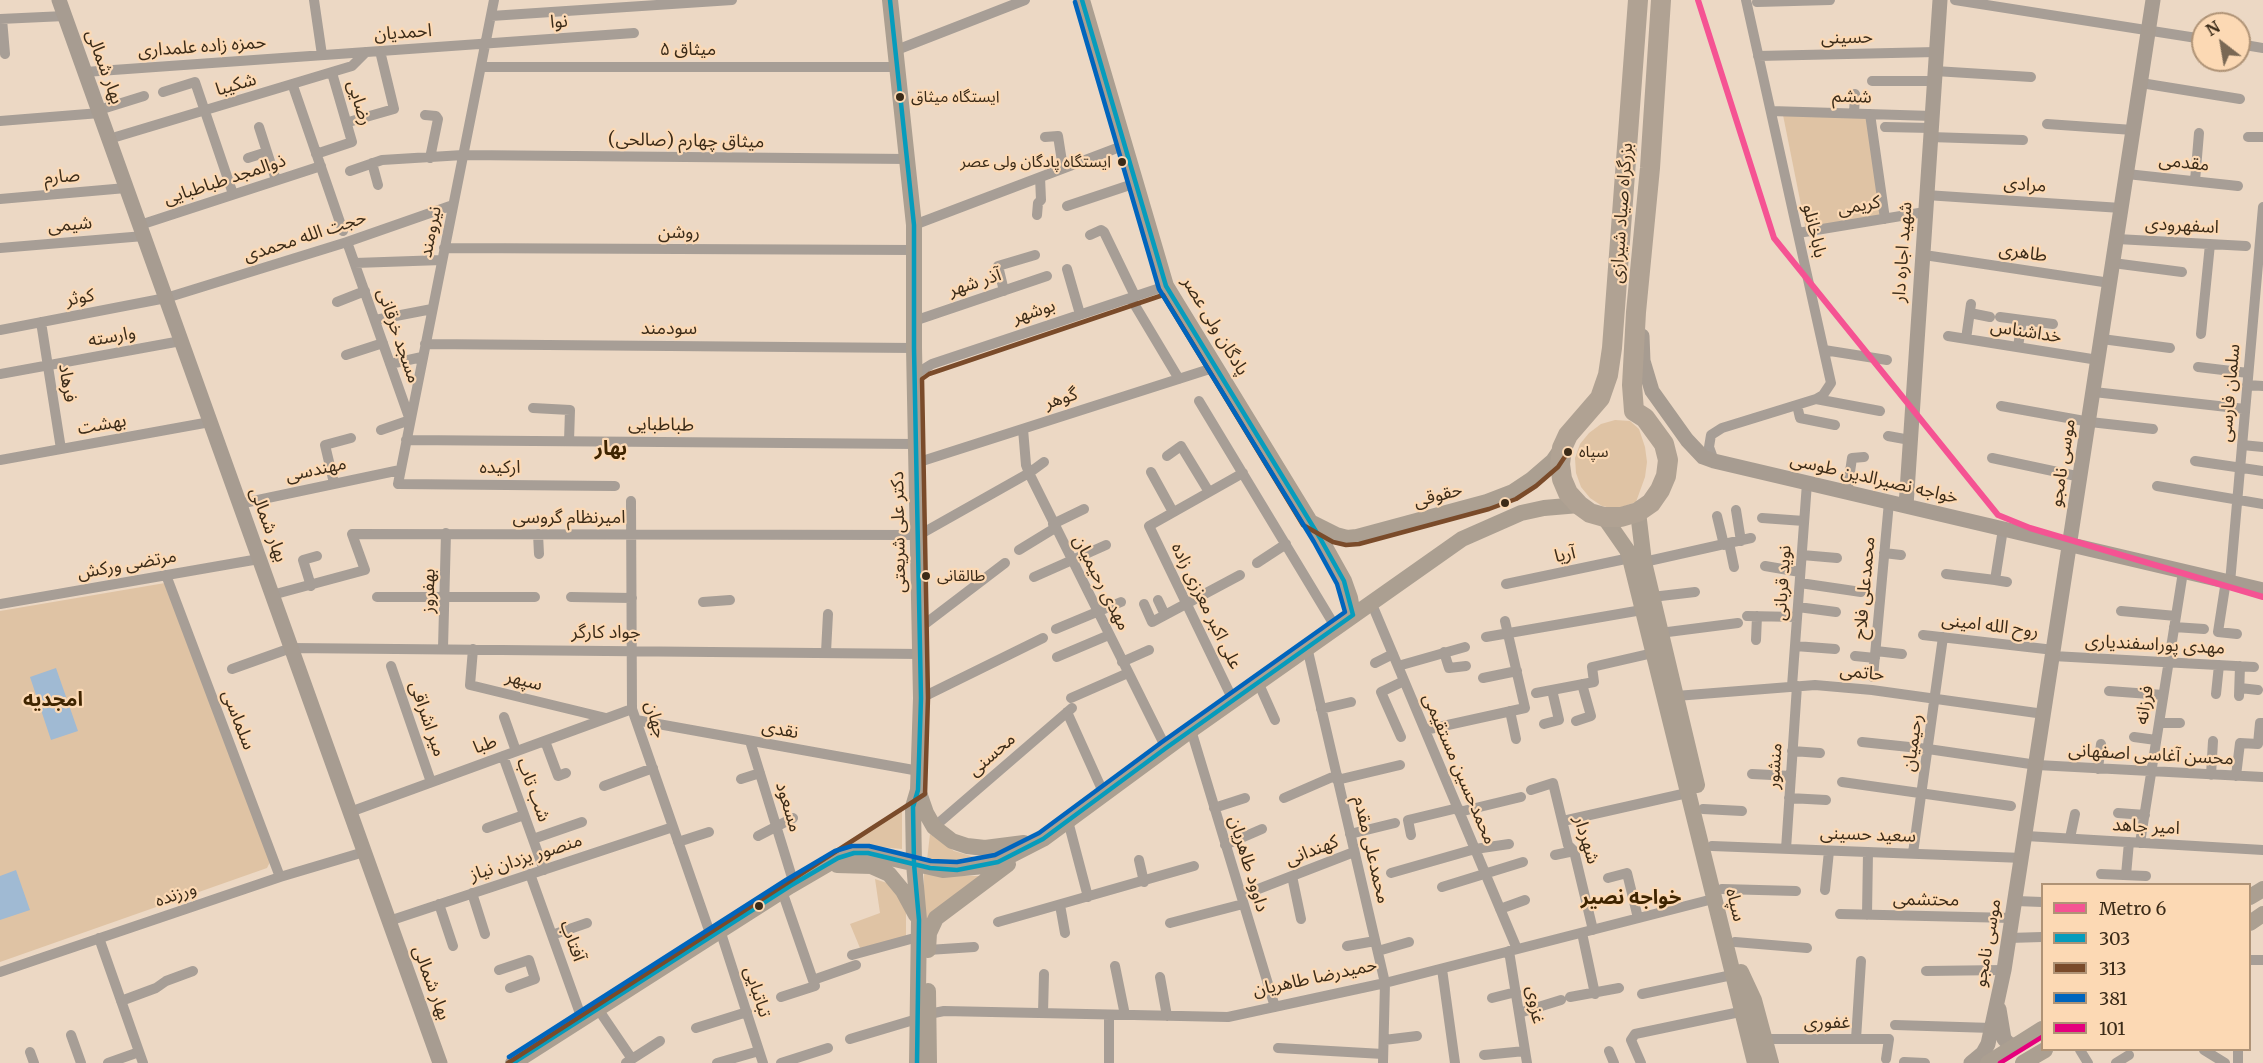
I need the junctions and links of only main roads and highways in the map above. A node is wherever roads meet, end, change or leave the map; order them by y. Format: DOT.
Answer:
graph roads {
  1 [pos="59,0"];
  2 [pos="890,0"];
  3 [pos="1082,0"];
  4 [pos="1638,0"];
  5 [pos="1661,0"];
  6 [pos="1940,0"];
  7 [pos="2153,0"];
  8 [pos="1640,280"];
  9 [pos="1562,448"];
  10 [pos="1579,505"];
  11 [pos="1906,506"];
  12 [pos="1638,512"];
  13 [pos="1604,517"];
  14 [pos="1310,521"];
  15 [pos="2070,545"];
  16 [pos="1637,560"];
  17 [pos="2263,590"];
  18 [pos="1647,603"];
  19 [pos="1353,615"];
  20 [pos="918,789"];
  21 [pos="1043,839"];
  22 [pos="914,864"];
  23 [pos="824,865"];
  24 [pos="1718,894"];
  25 [pos="919,920"];
  26 [pos="923,943"];
  27 [pos="1736,974"];
  28 [pos="1998,1003"];
  29 [pos="923,1017"];
  30 [pos="2041,1030"];
  31 [pos="2017,1045"];
  32 [pos="2043,1051"];
  33 [pos="440,1063"];
  34 [pos="513,1063"];
  35 [pos="917,1063"];
  36 [pos="929,1063"];
  37 [pos="1748,1063"];
  38 [pos="1755,1063"];
  39 [pos="1763,1063"];
  40 [pos="1771,1063"];
  41 [pos="1971,1063"];
  42 [pos="1988,1063"];
  43 [pos="2023,1063"];
  1 -- 33 [label="main road, بهار شمالی"];
  2 -- 20 [label="main road, دکتر علی شریعتی"];
  3 -- 14 [label="main road, پادگان ولی عصر"];
  4 -- 9 [label="highway, بزرگراه صیاد شیرازی"];
  5 -- 8 [label="highway, بزرگراه صیاد شیرازی"];
  6 -- 11 [label="main road, شهید اجاره دار"];
  7 -- 15 [label="main road, موسی نامجو"];
  8 -- 11 [label="main road, خواجه نصیرالدین طوسی"];
  8 -- 12 [label="highway, بزرگراه صیاد شیرازی"];
  9 -- 10 [label="highway"];
  9 -- 14 [label="main road, حقوقی"];
  10 -- 13 [label="highway"];
  10 -- 19 [label="main road"];
  11 -- 15 [label="main road, خواجه نصیرالدین طوسی"];
  12 -- 13 [label="highway"];
  12 -- 16 [label="main road, سپاه"];
  13 -- 16 [label="main road, سپاه"];
  14 -- 19 [label="main road, پادگان ولی عصر"];
  15 -- 17 [label="main road, خواجه نصیرالدین طوسی"];
  15 -- 28 [label="main road, موسی نامجو"];
  16 -- 18 [label="main road, سپاه"];
  18 -- 24 [label="main road, سپاه"];
  18 -- 24 [label="main road, سپاه"];
  19 -- 21 [label="main road"];
  20 -- 21 [label="main road"];
  20 -- 22 [label="main road, دکتر علی شریعتی"];
  21 -- 22 [label="main road"];
  21 -- 26 [label="main road, دکتر علی شریعتی"];
  22 -- 23 [label="main road"];
  22 -- 25 [label="main road, دکتر علی شریعتی"];
  23 -- 25 [label="main road"];
  23 -- 34 [label="main road"];
  24 -- 27 [label="main road, سپاه"];
  24 -- 27 [label="main road, سپاه"];
  25 -- 26 [label="main road, دکتر علی شریعتی"];
  26 -- 29 [label="main road, دکتر علی شریعتی"];
  27 -- 37 [label="main road"];
  27 -- 38 [label="main road, سپاه"];
  27 -- 39 [label="main road, سپاه"];
  27 -- 40 [label="main road"];
  28 -- 31 [label="main road, موسی نامجو"];
  28 -- 41 [label="main road, موسی نامجو"];
  29 -- 35 [label="main road, دکتر علی شریعتی"];
  29 -- 36 [label="main road, دکتر علی شریعتی"];
  30 -- 31 [label="main road"];
  31 -- 42 [label="main road"];
  32 -- 43 [label="main road"];
}
